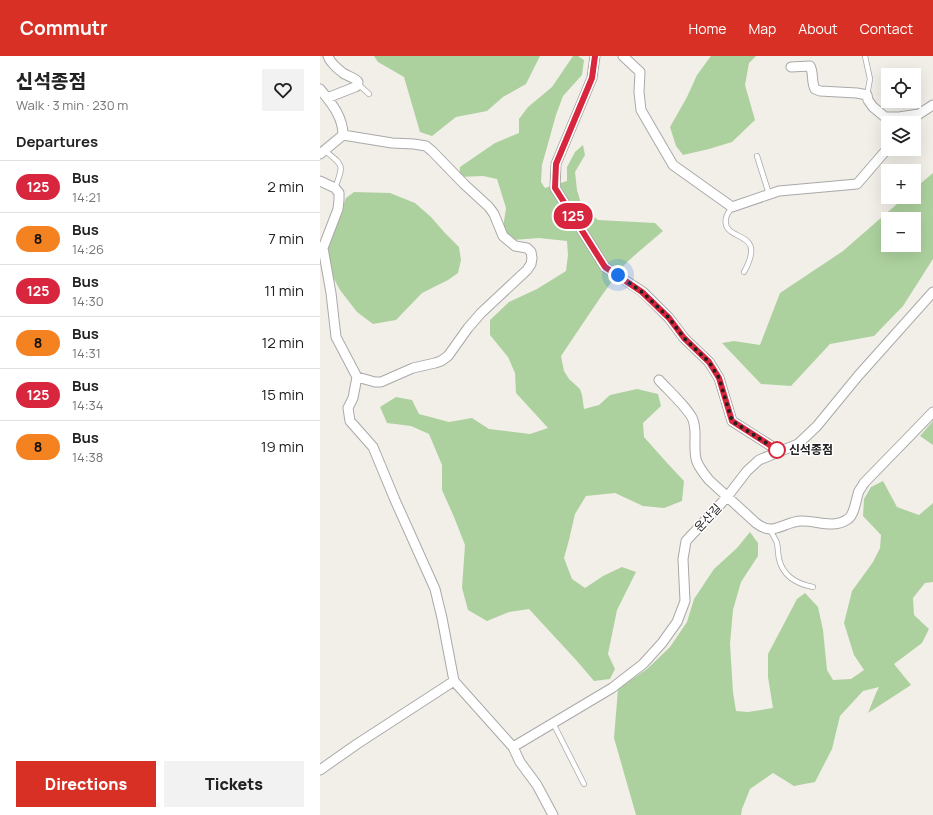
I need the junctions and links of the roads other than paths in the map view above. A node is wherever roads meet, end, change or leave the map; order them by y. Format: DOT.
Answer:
graph roads {
  1 [pos="328,56"];
  2 [pos="595,56"];
  3 [pos="623,56"];
  4 [pos="865,56"];
  5 [pos="791,67"];
  6 [pos="358,84"];
  7 [pos="320,89"];
  8 [pos="369,94"];
  9 [pos="867,95"];
  10 [pos="327,98"];
  11 [pos="932,109"];
  12 [pos="919,114"];
  13 [pos="917,116"];
  14 [pos="342,135"];
  15 [pos="322,152"];
  16 [pos="757,156"];
  17 [pos="881,156"];
  18 [pos="320,181"];
  19 [pos="335,188"];
  20 [pos="769,194"];
  21 [pos="732,206"];
  22 [pos="744,272"];
  23 [pos="933,292"];
  24 [pos="357,377"];
  25 [pos="659,380"];
  26 [pos="933,412"];
  27 [pos="779,451"];
  28 [pos="727,497"];
  29 [pos="770,529"];
  30 [pos="813,587"];
  31 [pos="454,682"];
  32 [pos="553,723"];
  33 [pos="513,747"];
  34 [pos="320,770"];
  35 [pos="584,784"];
  36 [pos="553,815"];
  1 -- 6 [label="street"];
  2 -- 27 [label="street"];
  3 -- 21 [label="street"];
  4 -- 9 [label="lane"];
  5 -- 9 [label="street"];
  6 -- 8 [label="lane"];
  6 -- 10 [label="street"];
  7 -- 10 [label="street"];
  9 -- 12 [label="street"];
  10 -- 14 [label="street"];
  11 -- 12 [label="street"];
  12 -- 13 [label="street"];
  14 -- 15 [label="street"];
  14 -- 24 [label="street"];
  15 -- 19 [label="lane"];
  16 -- 20 [label="lane"];
  17 -- 20 [label="street"];
  18 -- 19 [label="street"];
  19 -- 24 [label="street"];
  20 -- 21 [label="street"];
  21 -- 22 [label="lane"];
  23 -- 27 [label="street, 운산길"];
  24 -- 31 [label="street"];
  25 -- 28 [label="street"];
  26 -- 29 [label="street"];
  27 -- 28 [label="street, 운산길"];
  28 -- 29 [label="street"];
  28 -- 32 [label="street, 운산길"];
  29 -- 30 [label="lane"];
  31 -- 33 [label="street"];
  31 -- 34 [label="street"];
  32 -- 33 [label="street, 운산길"];
  32 -- 35 [label="lane"];
  33 -- 36 [label="street"];
}
